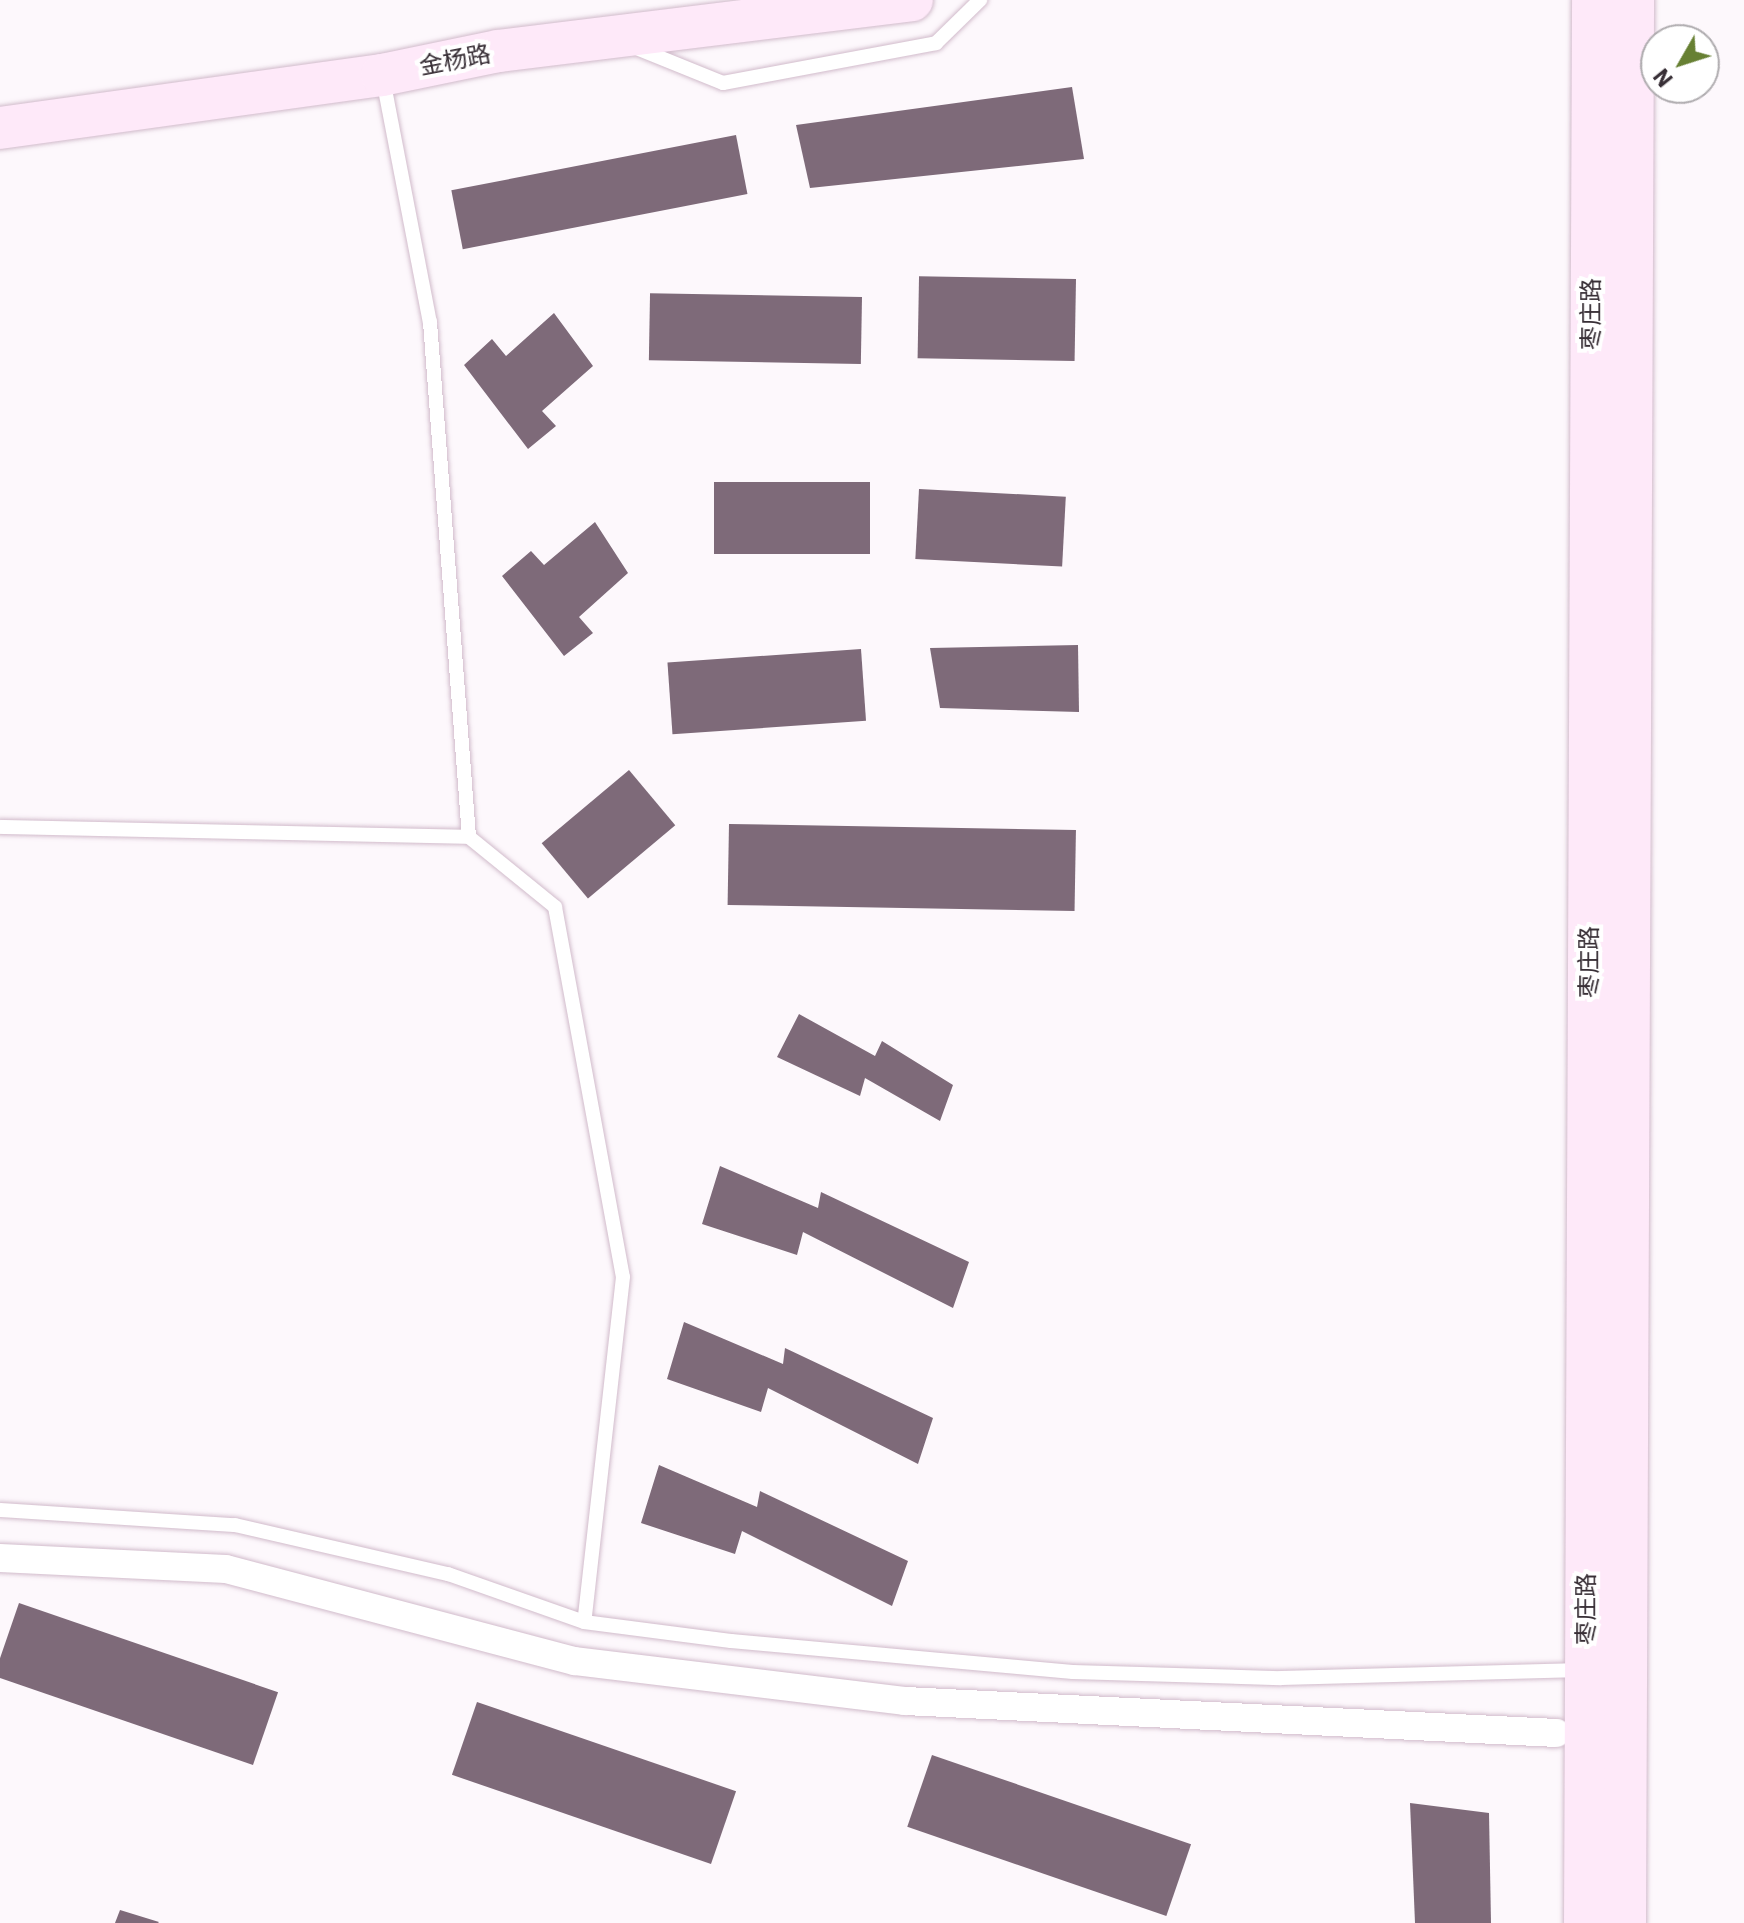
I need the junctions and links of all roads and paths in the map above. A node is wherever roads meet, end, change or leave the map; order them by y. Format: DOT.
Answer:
graph roads {
  1 [pos="912,0"];
  2 [pos="980,0"];
  3 [pos="1593,0"];
  4 [pos="1633,0"];
  5 [pos="752,11"];
  6 [pos="615,39"];
  7 [pos="382,75"];
  8 [pos="0,128"];
  9 [pos="0,827"];
  10 [pos="469,837"];
  11 [pos="0,1510"];
  12 [pos="0,1558"];
  13 [pos="584,1622"];
  14 [pos="1586,1670"];
  15 [pos="1556,1733"];
  16 [pos="1585,1923"];
  17 [pos="1625,1923"];
  1 -- 5 [label="street, 金杨路"];
  2 -- 6 [label="lane"];
  3 -- 14 [label="street, 枣庄路"];
  4 -- 17 [label="street, 枣庄路"];
  5 -- 6 [label="street, 金杨路"];
  6 -- 7 [label="street, 金杨路"];
  7 -- 8 [label="street, 金杨路"];
  7 -- 10 [label="lane"];
  9 -- 10 [label="lane"];
  10 -- 13 [label="lane"];
  11 -- 13 [label="lane"];
  12 -- 15 [label="street"];
  13 -- 14 [label="lane"];
  14 -- 16 [label="street, 枣庄路"];
}
